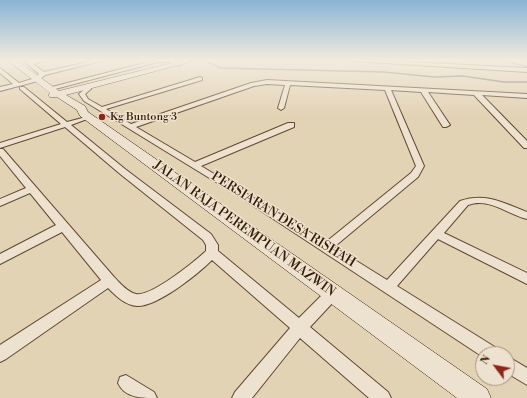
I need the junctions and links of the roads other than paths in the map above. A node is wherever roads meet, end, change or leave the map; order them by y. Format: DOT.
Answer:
graph roads {
  1 [pos="11,79"];
  2 [pos="35,79"];
  3 [pos="100,79"];
  4 [pos="119,79"];
  5 [pos="200,79"];
  6 [pos="38,81"];
  7 [pos="101,83"];
  8 [pos="288,83"];
  9 [pos="20,86"];
  10 [pos="89,88"];
  11 [pos="387,88"];
  12 [pos="0,89"];
  13 [pos="423,90"];
  14 [pos="55,92"];
  15 [pos="476,93"];
  16 [pos="526,97"];
  17 [pos="72,103"];
  18 [pos="281,108"];
  19 [pos="91,114"];
  20 [pos="66,124"];
  21 [pos="291,124"];
  22 [pos="446,125"];
  23 [pos="132,126"];
  24 [pos="0,146"];
  25 [pos="527,146"];
  26 [pos="2,158"];
  27 [pos="196,165"];
  28 [pos="32,189"];
  29 [pos="0,203"];
  30 [pos="527,216"];
  31 [pos="64,226"];
  32 [pos="436,234"];
  33 [pos="327,248"];
  34 [pos="212,253"];
  35 [pos="0,259"];
  36 [pos="527,280"];
  37 [pos="110,281"];
  38 [pos="389,287"];
  39 [pos="333,293"];
  40 [pos="299,328"];
  41 [pos="480,346"];
  42 [pos="0,354"];
  43 [pos="515,369"];
  44 [pos="527,376"];
  45 [pos="126,383"];
  46 [pos="148,398"];
  47 [pos="241,398"];
  48 [pos="382,398"];
  49 [pos="478,398"];
  1 -- 9 [label="street"];
  2 -- 6 [label="main road"];
  3 -- 14 [label="street"];
  4 -- 7 [label="main road"];
  5 -- 19 [label="street"];
  6 -- 9 [label="street"];
  6 -- 14 [label="main road"];
  7 -- 10 [label="main road"];
  7 -- 14 [label="main road"];
  8 -- 11 [label="street"];
  8 -- 18 [label="street"];
  8 -- 23 [label="street"];
  9 -- 12 [label="street"];
  9 -- 20 [label="street"];
  10 -- 17 [label="main road"];
  10 -- 19 [label="street, PERSIARAN DESA RISHAH"];
  11 -- 13 [label="street"];
  11 -- 33 [label="street"];
  13 -- 15 [label="street"];
  13 -- 22 [label="street"];
  14 -- 17 [label="main road, JALAN RAJA PEREMPUAN MAZWIN"];
  14 -- 19 [label="main road"];
  15 -- 16 [label="street"];
  15 -- 25 [label="street"];
  17 -- 19 [label="main road, JALAN RAJA PEREMPUAN MAZWIN"];
  19 -- 20 [label="street"];
  19 -- 23 [label="street, PERSIARAN DESA RISHAH"];
  19 -- 39 [label="main road, JALAN RAJA PEREMPUAN MAZWIN"];
  20 -- 24 [label="street"];
  20 -- 34 [label="street"];
  21 -- 27 [label="street"];
  23 -- 27 [label="street, PERSIARAN DESA RISHAH"];
  26 -- 28 [label="street"];
  27 -- 33 [label="street, PERSIARAN DESA RISHAH"];
  28 -- 29 [label="street"];
  28 -- 31 [label="street"];
  30 -- 32 [label="street"];
  31 -- 35 [label="street"];
  31 -- 37 [label="street"];
  32 -- 36 [label="street"];
  32 -- 38 [label="street"];
  33 -- 38 [label="street, PERSIARAN DESA RISHAH"];
  34 -- 37 [label="street"];
  34 -- 40 [label="street"];
  37 -- 42 [label="street"];
  38 -- 41 [label="street, PERSIARAN DESA RISHAH"];
  39 -- 40 [label="street"];
  39 -- 49 [label="main road, JALAN RAJA PEREMPUAN MAZWIN"];
  40 -- 47 [label="street"];
  40 -- 48 [label="street"];
  43 -- 44 [label="street"];
  45 -- 46 [label="street"];
}
